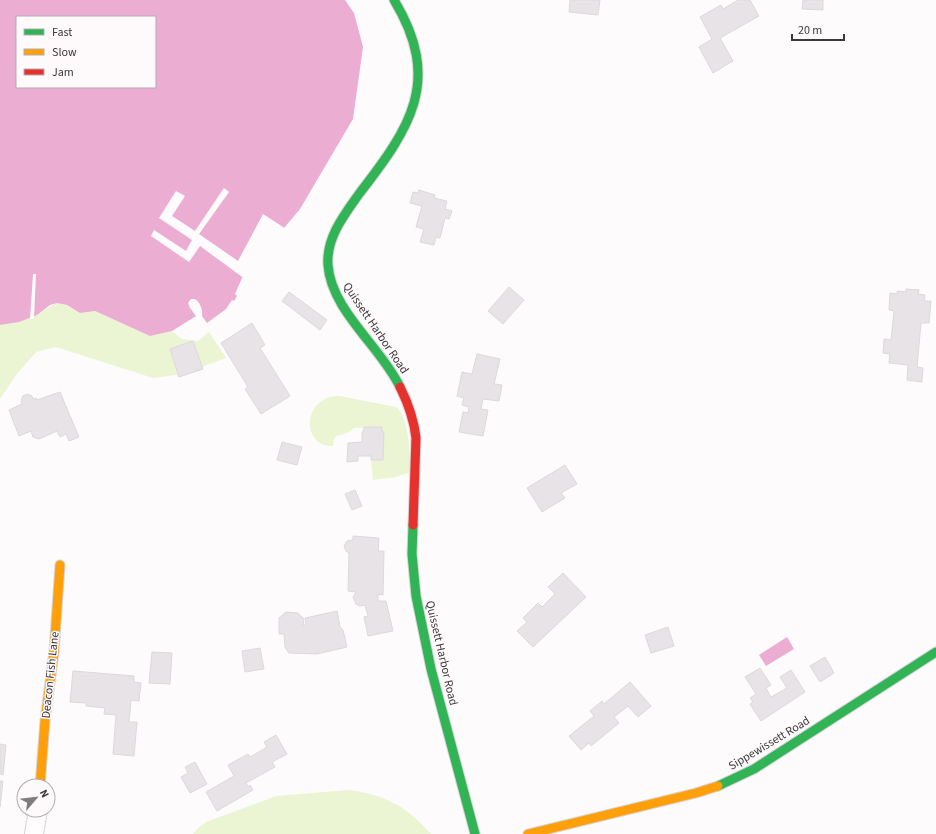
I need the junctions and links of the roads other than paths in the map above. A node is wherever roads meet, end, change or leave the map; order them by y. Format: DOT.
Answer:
graph roads {
  1 [pos="394,0"];
  2 [pos="60,565"];
  3 [pos="936,652"];
  4 [pos="41,778"];
  5 [pos="37,818"];
  6 [pos="34,834"];
  7 [pos="475,834"];
  8 [pos="528,834"];
  1 -- 7 [label="street, Quissett Harbor Road"];
  2 -- 4 [label="street, Deacon Fish Lane"];
  3 -- 8 [label="street, Sippewissett Road"];
  5 -- 6 [label="street"];
}
